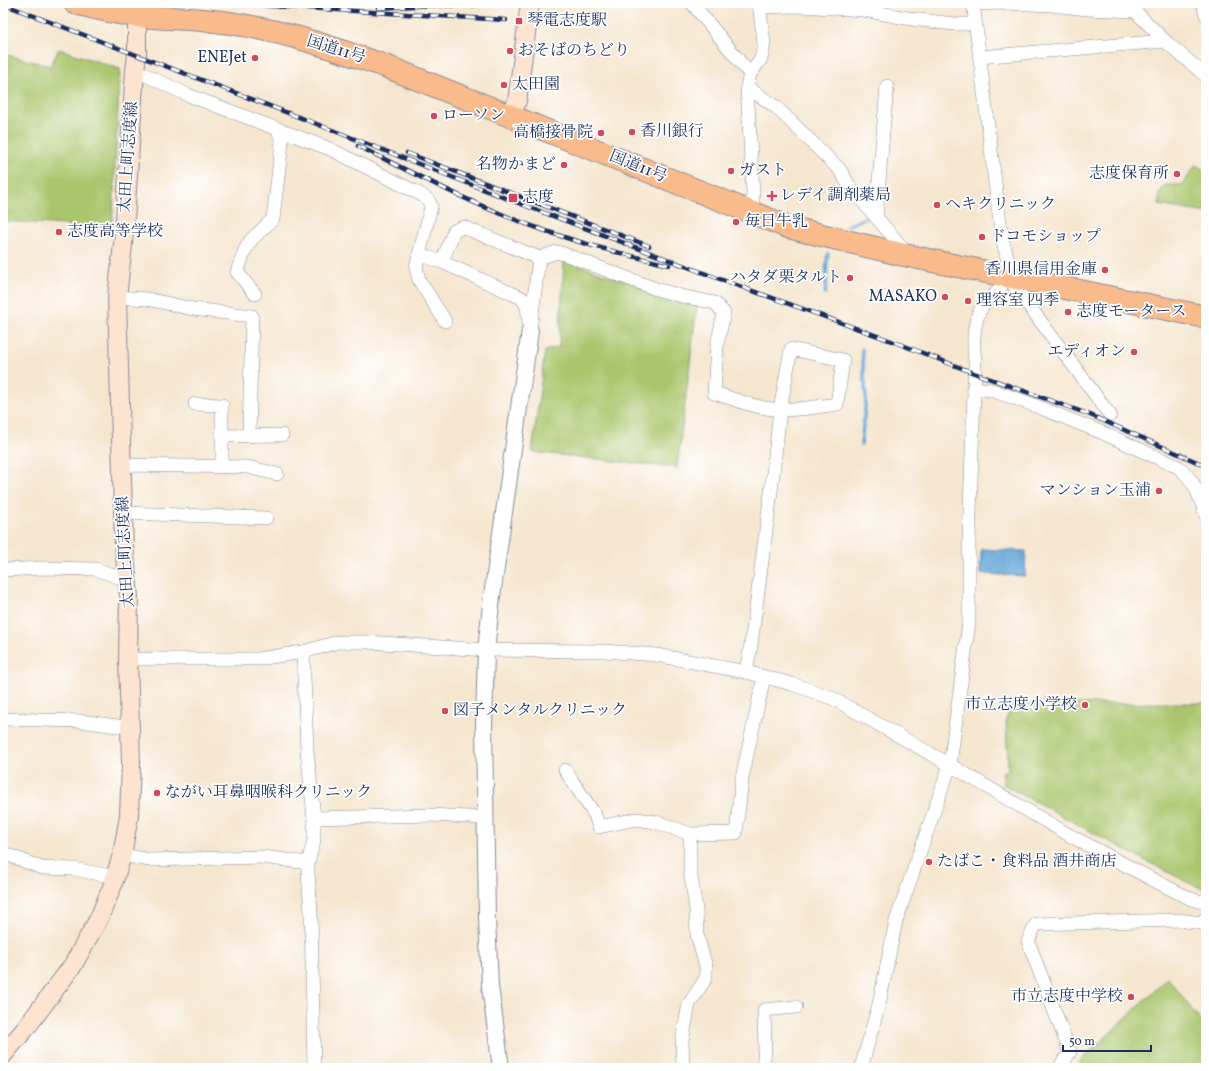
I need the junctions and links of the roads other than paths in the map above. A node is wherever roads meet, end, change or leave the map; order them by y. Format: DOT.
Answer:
graph roads {
  1 [pos="75,3"];
  2 [pos="530,3"];
  3 [pos="692,3"];
  4 [pos="1203,3"];
  5 [pos="973,4"];
  6 [pos="759,5"];
  7 [pos="1137,7"];
  8 [pos="136,9"];
  9 [pos="1206,14"];
  10 [pos="975,24"];
  11 [pos="1165,41"];
  12 [pos="980,57"];
  13 [pos="134,70"];
  14 [pos="1206,76"];
  15 [pos="748,81"];
  16 [pos="887,86"];
  17 [pos="511,116"];
  18 [pos="278,129"];
  19 [pos="752,213"];
  20 [pos="876,217"];
  21 [pos="419,254"];
  22 [pos="904,255"];
  23 [pos="539,258"];
  24 [pos="442,262"];
  25 [pos="1007,276"];
  26 [pos="255,294"];
  27 [pos="117,297"];
  28 [pos="1206,317"];
  29 [pos="445,321"];
  30 [pos="530,331"];
  31 [pos="974,388"];
  32 [pos="195,404"];
  33 [pos="780,410"];
  34 [pos="1110,415"];
  35 [pos="282,435"];
  36 [pos="222,436"];
  37 [pos="249,436"];
  38 [pos="122,465"];
  39 [pos="222,467"];
  40 [pos="277,474"];
  41 [pos="123,513"];
  42 [pos="1206,516"];
  43 [pos="266,518"];
  44 [pos="3,570"];
  45 [pos="127,580"];
  46 [pos="486,650"];
  47 [pos="303,652"];
  48 [pos="128,659"];
  49 [pos="746,672"];
  50 [pos="764,677"];
  51 [pos="3,719"];
  52 [pos="130,726"];
  53 [pos="950,765"];
  54 [pos="565,770"];
  55 [pos="314,818"];
  56 [pos="486,818"];
  57 [pos="690,834"];
  58 [pos="3,853"];
  59 [pos="122,855"];
  60 [pos="308,863"];
  61 [pos="115,877"];
  62 [pos="1206,903"];
  63 [pos="1206,918"];
  64 [pos="796,1007"];
  65 [pos="3,1055"];
  66 [pos="314,1068"];
  67 [pos="501,1068"];
  68 [pos="683,1068"];
  69 [pos="763,1068"];
  70 [pos="861,1068"];
  71 [pos="1059,1068"];
  1 -- 8 [label="highway, 国道11号"];
  2 -- 17 [label="main road"];
  3 -- 15 [label="street"];
  4 -- 9 [label="street"];
  5 -- 7 [label="street"];
  5 -- 10 [label="street"];
  6 -- 10 [label="street"];
  6 -- 15 [label="street"];
  7 -- 11 [label="street"];
  8 -- 13 [label="main road, 太田上町志度線"];
  8 -- 17 [label="highway, 国道11号"];
  10 -- 12 [label="street"];
  11 -- 12 [label="street"];
  11 -- 14 [label="street"];
  12 -- 25 [label="street"];
  13 -- 18 [label="street"];
  13 -- 27 [label="main road, 太田上町志度線"];
  15 -- 19 [label="street"];
  15 -- 20 [label="street"];
  16 -- 20 [label="street"];
  17 -- 19 [label="highway, 国道11号"];
  18 -- 21 [label="street"];
  18 -- 26 [label="street"];
  19 -- 22 [label="highway, 国道11号"];
  20 -- 22 [label="street"];
  21 -- 24 [label="street"];
  21 -- 29 [label="street"];
  22 -- 25 [label="highway, 国道11号"];
  23 -- 24 [label="street"];
  23 -- 30 [label="street"];
  23 -- 33 [label="street"];
  24 -- 30 [label="street"];
  25 -- 28 [label="highway, 国道11号"];
  25 -- 31 [label="street"];
  25 -- 34 [label="street"];
  27 -- 37 [label="street"];
  27 -- 38 [label="main road, 太田上町志度線"];
  30 -- 46 [label="street"];
  31 -- 42 [label="street"];
  31 -- 53 [label="street"];
  32 -- 36 [label="street"];
  33 -- 33 [label="street"];
  33 -- 49 [label="street"];
  35 -- 37 [label="street"];
  36 -- 37 [label="street"];
  36 -- 39 [label="street"];
  38 -- 39 [label="street"];
  38 -- 41 [label="main road, 太田上町志度線"];
  39 -- 40 [label="street"];
  41 -- 43 [label="street"];
  41 -- 45 [label="main road, 太田上町志度線"];
  44 -- 45 [label="street"];
  45 -- 48 [label="main road, 太田上町志度線"];
  46 -- 47 [label="street"];
  46 -- 49 [label="street"];
  46 -- 56 [label="street"];
  47 -- 48 [label="street"];
  47 -- 55 [label="street"];
  48 -- 52 [label="main road, 太田上町志度線"];
  49 -- 50 [label="street"];
  50 -- 53 [label="street"];
  50 -- 57 [label="street"];
  51 -- 52 [label="street"];
  52 -- 59 [label="main road, 太田上町志度線"];
  53 -- 62 [label="street"];
  53 -- 70 [label="street"];
  54 -- 57 [label="street"];
  55 -- 56 [label="street"];
  55 -- 60 [label="street"];
  56 -- 67 [label="street"];
  57 -- 68 [label="street"];
  58 -- 61 [label="street"];
  59 -- 60 [label="street"];
  59 -- 61 [label="main road, 太田上町志度線"];
  60 -- 66 [label="street"];
  61 -- 65 [label="main road, 太田上町志度線"];
  63 -- 71 [label="street"];
  64 -- 69 [label="street"];
}
